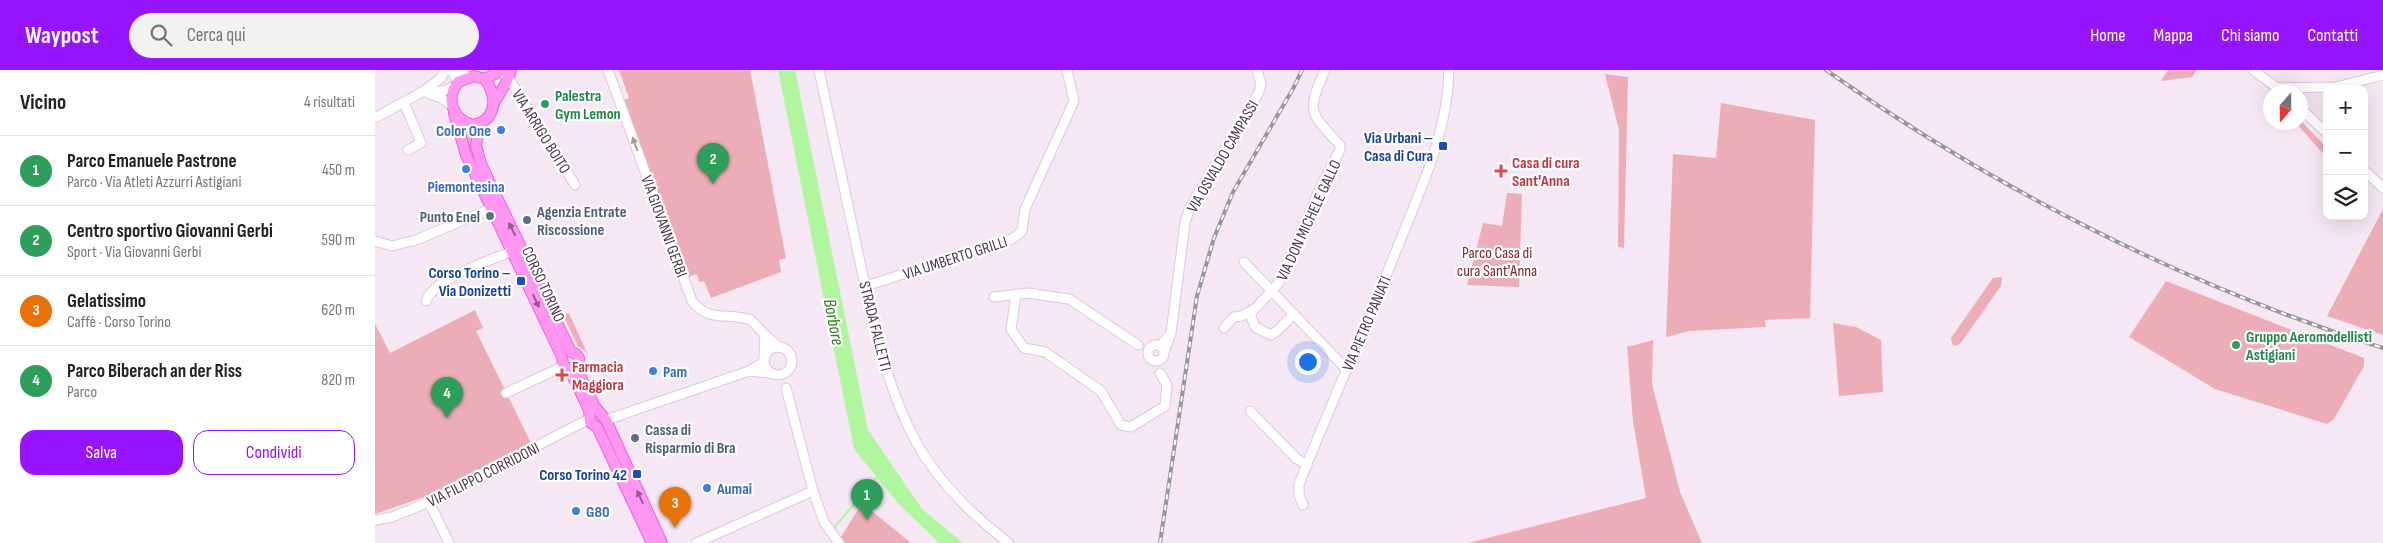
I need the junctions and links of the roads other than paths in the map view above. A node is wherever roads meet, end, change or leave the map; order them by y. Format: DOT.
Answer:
graph roads {
  1 [pos="445,70"];
  2 [pos="451,70"];
  3 [pos="457,70"];
  4 [pos="608,70"];
  5 [pos="819,70"];
  6 [pos="1067,70"];
  7 [pos="1257,70"];
  8 [pos="1325,70"];
  9 [pos="1449,70"];
  10 [pos="2253,70"];
  11 [pos="505,72"];
  12 [pos="2383,76"];
  13 [pos="468,77"];
  14 [pos="485,79"];
  15 [pos="457,84"];
  16 [pos="2274,85"];
  17 [pos="2308,89"];
  18 [pos="422,92"];
  19 [pos="404,102"];
  20 [pos="494,103"];
  21 [pos="453,109"];
  22 [pos="2308,115"];
  23 [pos="375,118"];
  24 [pos="480,123"];
  25 [pos="2324,130"];
  26 [pos="408,150"];
  27 [pos="2368,174"];
  28 [pos="575,185"];
  29 [pos="2383,188"];
  30 [pos="492,208"];
  31 [pos="375,241"];
  32 [pos="512,251"];
  33 [pos="1244,262"];
  34 [pos="866,286"];
  35 [pos="1272,290"];
  36 [pos="1016,294"];
  37 [pos="994,297"];
  38 [pos="426,301"];
  39 [pos="1252,310"];
  40 [pos="1294,314"];
  41 [pos="1224,328"];
  42 [pos="765,335"];
  43 [pos="779,347"];
  44 [pos="1156,353"];
  45 [pos="565,358"];
  46 [pos="764,360"];
  47 [pos="789,369"];
  48 [pos="1346,370"];
  49 [pos="749,371"];
  50 [pos="773,374"];
  51 [pos="786,388"];
  52 [pos="506,393"];
  53 [pos="1250,411"];
  54 [pos="589,419"];
  55 [pos="602,424"];
  56 [pos="1307,465"];
  57 [pos="813,491"];
  58 [pos="429,502"];
  59 [pos="1303,505"];
  60 [pos="375,520"];
  61 [pos="449,543"];
  62 [pos="652,543"];
  63 [pos="662,543"];
  64 [pos="696,543"];
  65 [pos="839,543"];
  66 [pos="1009,543"];
  1 -- 18 [label="street"];
  2 -- 15 [label="street"];
  3 -- 13 [label="street"];
  42 -- 4 [label="street, VIA GIOVANNI GERBI, one-way"];
  5 -- 34 [label="street, STRADA FALLETTI"];
  6 -- 34 [label="street, VIA UMBERTO GRILLI"];
  7 -- 44 [label="street, VIA OSVALDO CAMPASSI"];
  8 -- 35 [label="street, VIA DON MICHELE GALLO"];
  9 -- 48 [label="street, VIA PIETRO PANIATI"];
  10 -- 16 [label="street"];
  11 -- 14 [label="main road"];
  11 -- 20 [label="main road"];
  11 -- 28 [label="street, VIA ARRIGO BOITO"];
  12 -- 17 [label="street"];
  13 -- 14 [label="main road"];
  13 -- 15 [label="main road"];
  14 -- 20 [label="main road"];
  15 -- 18 [label="street"];
  15 -- 21 [label="main road"];
  18 -- 19 [label="street"];
  18 -- 21 [label="street"];
  19 -- 23 [label="street"];
  19 -- 26 [label="street"];
  20 -- 24 [label="main road"];
  21 -- 24 [label="main road"];
  21 -- 30 [label="main road, CORSO TORINO"];
  22 -- 25 [label="street"];
  45 -- 24 [label="main road, CORSO TORINO, one-way"];
  27 -- 29 [label="street"];
  30 -- 31 [label="street"];
  30 -- 32 [label="main road, CORSO TORINO"];
  32 -- 38 [label="street"];
  32 -- 45 [label="main road, CORSO TORINO, one-way"];
  33 -- 35 [label="street"];
  34 -- 66 [label="street, STRADA FALLETTI"];
  35 -- 39 [label="street"];
  35 -- 40 [label="street"];
  36 -- 37 [label="street"];
  36 -- 44 [label="street"];
  36 -- 44 [label="street"];
  39 -- 40 [label="street"];
  39 -- 41 [label="street"];
  40 -- 48 [label="street"];
  42 -- 43 [label="street, VIA GIOVANNI GERBI"];
  42 -- 46 [label="street"];
  43 -- 46 [label="street"];
  43 -- 47 [label="street"];
  45 -- 52 [label="street"];
  45 -- 54 [label="main road, CORSO TORINO"];
  45 -- 55 [label="main road, CORSO TORINO"];
  46 -- 49 [label="street"];
  46 -- 50 [label="street"];
  47 -- 50 [label="street"];
  47 -- 51 [label="street"];
  48 -- 56 [label="street, VIA PIETRO PANIATI"];
  49 -- 50 [label="street"];
  49 -- 55 [label="street"];
  50 -- 51 [label="street"];
  51 -- 57 [label="street"];
  53 -- 56 [label="street"];
  54 -- 55 [label="main road, CORSO TORINO"];
  54 -- 58 [label="street, VIA FILIPPO CORRIDONI"];
  55 -- 62 [label="main road, CORSO TORINO"];
  63 -- 55 [label="main road, CORSO TORINO, one-way"];
  56 -- 59 [label="street, VIA PIETRO PANIATI"];
  57 -- 64 [label="street"];
  57 -- 65 [label="street"];
  58 -- 60 [label="street, VIA FILIPPO CORRIDONI"];
  58 -- 61 [label="street"];
}
